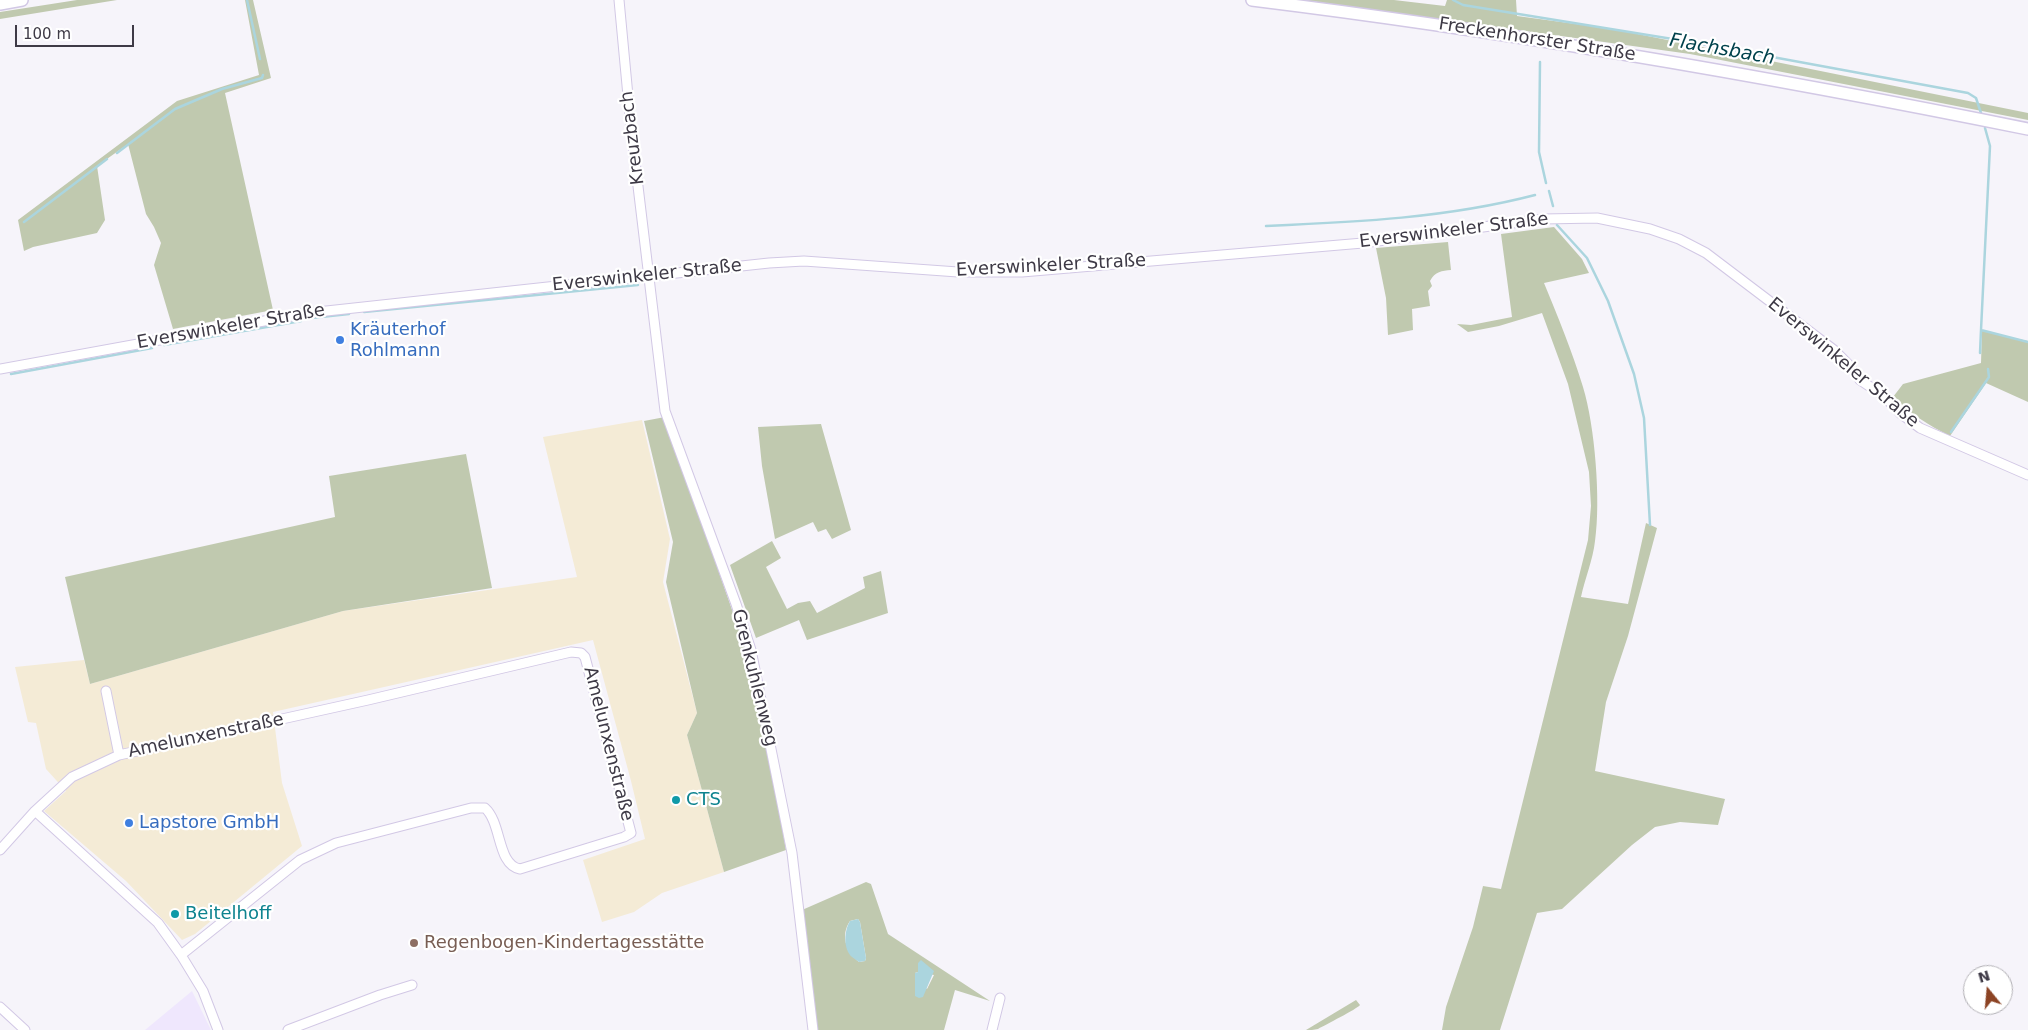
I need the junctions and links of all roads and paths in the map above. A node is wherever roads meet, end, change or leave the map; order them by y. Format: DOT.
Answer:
graph roads {
  1 [pos="22,0"];
  2 [pos="619,0"];
  3 [pos="1252,0"];
  4 [pos="0,4"];
  5 [pos="2028,129"];
  6 [pos="648,276"];
  7 [pos="0,369"];
  8 [pos="2028,475"];
  9 [pos="106,691"];
  10 [pos="119,755"];
  11 [pos="36,811"];
  12 [pos="0,850"];
  13 [pos="181,955"];
  14 [pos="412,985"];
  15 [pos="1000,998"];
  16 [pos="0,1007"];
  17 [pos="26,1030"];
  18 [pos="218,1030"];
  19 [pos="288,1030"];
  20 [pos="813,1030"];
  21 [pos="992,1030"];
  1 -- 4 [label="main road"];
  2 -- 6 [label="street, Kreuzbach"];
  3 -- 5 [label="main road, Freckenhorster Straße"];
  6 -- 7 [label="street, Everswinkeler Straße"];
  6 -- 8 [label="street, Everswinkeler Straße"];
  6 -- 20 [label="street, Grenkuhlenweg"];
  9 -- 10 [label="street, Amelunxenstraße"];
  10 -- 11 [label="street, Amelunxenstraße"];
  10 -- 13 [label="street, Amelunxenstraße"];
  11 -- 12 [label="street, Amelunxenstraße"];
  11 -- 13 [label="street"];
  13 -- 18 [label="street"];
  14 -- 19 [label="street"];
  15 -- 21 [label="street"];
  16 -- 17 [label="street"];
}
